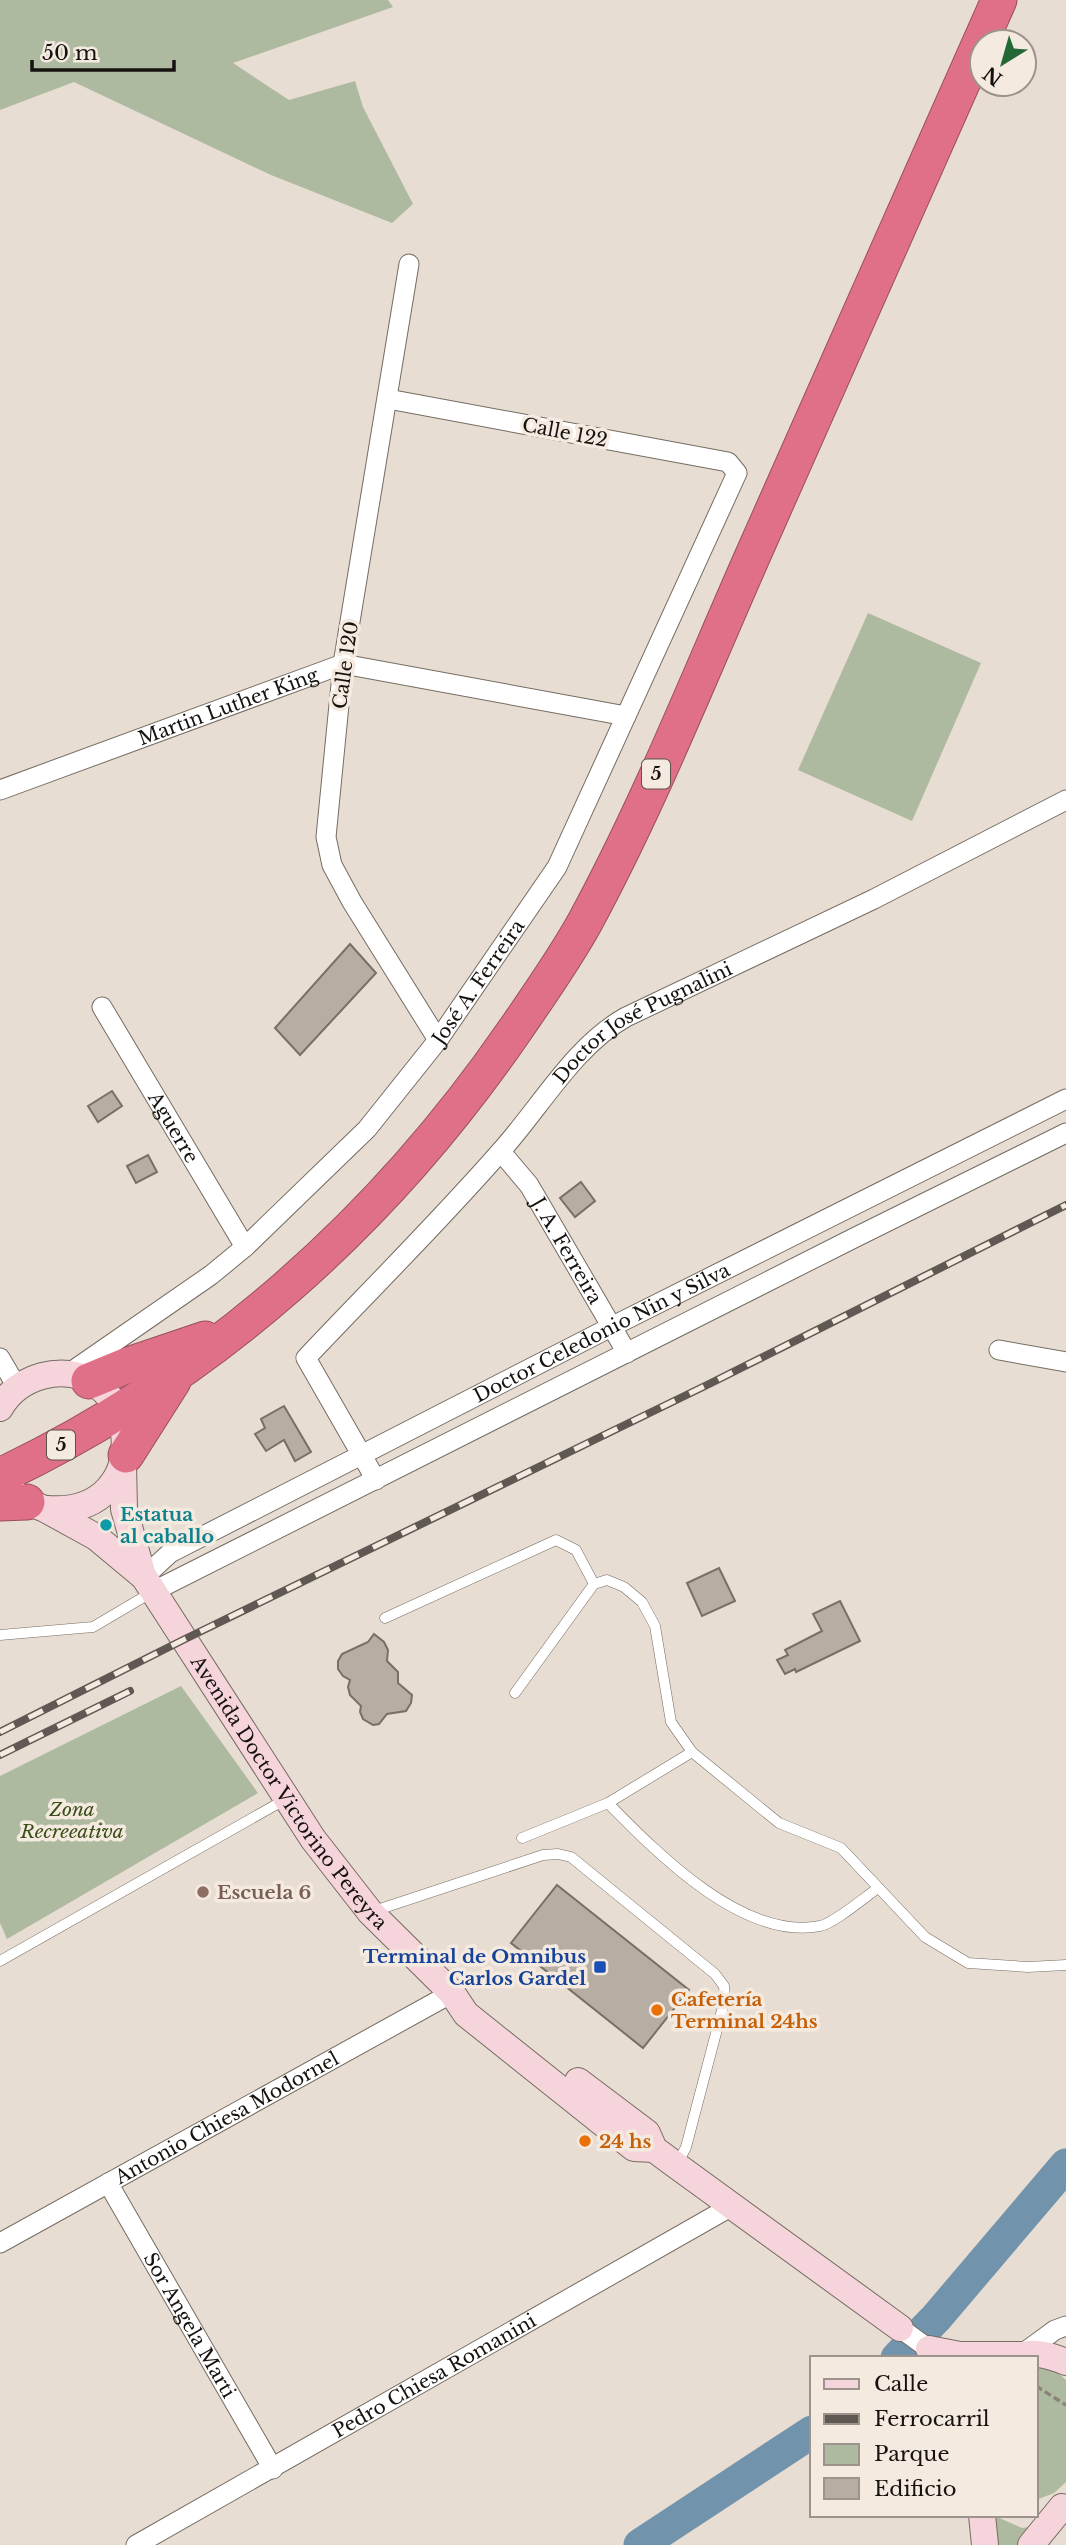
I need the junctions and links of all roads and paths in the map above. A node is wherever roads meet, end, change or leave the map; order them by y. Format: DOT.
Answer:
graph roads {
  1 [pos="999,0"];
  2 [pos="409,264"];
  3 [pos="388,398"];
  4 [pos="737,473"];
  5 [pos="343,664"];
  6 [pos="626,716"];
  7 [pos="0,789"];
  8 [pos="1066,800"];
  9 [pos="102,1007"];
  10 [pos="438,1040"];
  11 [pos="1066,1099"];
  12 [pos="1066,1133"];
  13 [pos="501,1152"];
  14 [pos="840,1212"];
  15 [pos="854,1238"];
  16 [pos="245,1247"];
  17 [pos="238,1327"];
  18 [pos="611,1327"];
  19 [pos="999,1350"];
  20 [pos="627,1353"];
  21 [pos="0,1358"];
  22 [pos="1066,1362"];
  23 [pos="180,1371"];
  24 [pos="78,1378"];
  25 [pos="17,1387"];
  26 [pos="0,1408"];
  27 [pos="119,1411"];
  28 [pos="362,1455"];
  29 [pos="124,1460"];
  30 [pos="0,1476"];
  31 [pos="376,1480"];
  32 [pos="24,1505"];
  33 [pos="149,1584"];
  34 [pos="593,1584"];
  35 [pos="385,1618"];
  36 [pos="0,1635"];
  37 [pos="514,1693"];
  38 [pos="692,1752"];
  39 [pos="287,1798"];
  40 [pos="608,1803"];
  41 [pos="522,1838"];
  42 [pos="878,1888"];
  43 [pos="370,1912"];
  44 [pos="0,1961"];
  45 [pos="1066,1965"];
  46 [pos="452,1993"];
  47 [pos="677,2166"];
  48 [pos="108,2183"];
  49 [pos="732,2206"];
  50 [pos="0,2243"];
  51 [pos="1066,2326"];
  52 [pos="900,2328"];
  53 [pos="932,2353"];
  54 [pos="1020,2356"];
  55 [pos="1066,2362"];
  56 [pos="1038,2387"];
  57 [pos="1066,2405"];
  58 [pos="273,2469"];
  59 [pos="1064,2505"];
  60 [pos="1038,2513"];
  61 [pos="982,2517"];
  62 [pos="136,2545"];
  63 [pos="985,2545"];
  64 [pos="1031,2545"];
  1 -- 17 [label="highway, 5"];
  2 -- 3 [label="street, Calle 120"];
  3 -- 4 [label="street, Calle 122"];
  3 -- 5 [label="street, Calle 120"];
  4 -- 6 [label="street, José A. Ferreira"];
  5 -- 6 [label="street, Martin Luther King"];
  5 -- 7 [label="street, Martin Luther King"];
  5 -- 10 [label="street, Calle 120"];
  6 -- 10 [label="street, José A. Ferreira"];
  8 -- 13 [label="street, Doctor José Pugnalini"];
  9 -- 16 [label="street, Aguerre"];
  10 -- 16 [label="street, José A. Ferreira"];
  11 -- 14 [label="street, Doctor Celedonio Nin y Silva"];
  12 -- 15 [label="street, Doctor Celedonio Nin y Silva"];
  13 -- 18 [label="street, J. A. Ferreira"];
  13 -- 28 [label="street, Doctor José Pugnalini"];
  14 -- 15 [label="street"];
  14 -- 18 [label="street, Doctor Celedonio Nin y Silva"];
  15 -- 20 [label="street, Doctor Celedonio Nin y Silva"];
  16 -- 24 [label="street, José A. Ferreira"];
  17 -- 23 [label="highway, 5"];
  17 -- 24 [label="highway"];
  18 -- 20 [label="street, J. A. Ferreira"];
  18 -- 28 [label="street, Doctor Celedonio Nin y Silva"];
  19 -- 22 [label="street"];
  20 -- 31 [label="street, Doctor Celedonio Nin y Silva"];
  21 -- 25 [label="street"];
  23 -- 27 [label="highway, 5"];
  23 -- 29 [label="highway"];
  24 -- 25 [label="street"];
  24 -- 27 [label="street"];
  25 -- 26 [label="street"];
  27 -- 29 [label="street"];
  27 -- 30 [label="highway, 5"];
  28 -- 31 [label="street"];
  28 -- 33 [label="street, Doctor Celedonio Nin y Silva"];
  29 -- 32 [label="street"];
  29 -- 33 [label="street"];
  30 -- 32 [label="street"];
  31 -- 33 [label="street, Doctor Celedonio Nin y Silva"];
  32 -- 33 [label="street"];
  33 -- 36 [label="lane"];
  33 -- 39 [label="street, Avenida Doctor Victorino Pereyra"];
  34 -- 35 [label="lane"];
  34 -- 37 [label="lane"];
  34 -- 38 [label="lane"];
  38 -- 40 [label="lane"];
  38 -- 42 [label="lane"];
  39 -- 43 [label="street, Avenida Doctor Victorino Pereyra"];
  39 -- 44 [label="lane"];
  40 -- 41 [label="lane"];
  40 -- 42 [label="lane"];
  42 -- 45 [label="lane"];
  43 -- 46 [label="street, Avenida Doctor Victorino Pereyra"];
  43 -- 47 [label="lane"];
  46 -- 47 [label="street, Avenida Doctor Victorino Pereyra"];
  46 -- 48 [label="street, Antonio Chiesa Modornel"];
  47 -- 49 [label="street, Avenida Doctor Victorino Pereyra"];
  48 -- 50 [label="street, Antonio Chiesa Modornel"];
  48 -- 58 [label="street, Sor Angela Marti"];
  49 -- 52 [label="street, Avenida Doctor Victorino Pereyra"];
  49 -- 58 [label="street, Pedro Chiesa Romanini"];
  51 -- 54 [label="street"];
  52 -- 53 [label="street"];
  53 -- 54 [label="street"];
  54 -- 55 [label="street"];
  56 -- 57 [label="path"];
  58 -- 62 [label="street, Pedro Chiesa Romanini"];
  59 -- 60 [label="street"];
  59 -- 64 [label="street"];
  61 -- 63 [label="street"];
}
